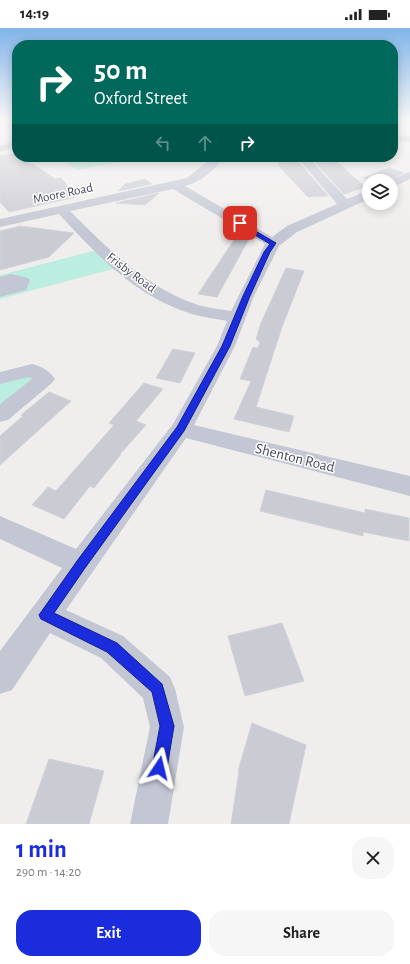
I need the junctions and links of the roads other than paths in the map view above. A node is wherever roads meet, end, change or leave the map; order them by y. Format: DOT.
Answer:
graph roads {
  1 [pos="214,162"];
  2 [pos="306,162"];
  3 [pos="410,175"];
  4 [pos="398,181"];
  5 [pos="175,185"];
  6 [pos="362,197"];
  7 [pos="345,205"];
  8 [pos="61,209"];
  9 [pos="0,222"];
  10 [pos="273,243"];
  11 [pos="0,282"];
  12 [pos="0,292"];
  13 [pos="238,318"];
  14 [pos="0,378"];
  15 [pos="0,415"];
  16 [pos="181,429"];
  17 [pos="410,486"];
  18 [pos="0,526"];
  19 [pos="81,564"];
  20 [pos="45,615"];
  21 [pos="0,678"];
  22 [pos="149,824"];
  1 -- 5 [label="street, Moore Road"];
  2 -- 7 [label="street"];
  3 -- 4 [label="street"];
  5 -- 8 [label="street, Moore Road"];
  5 -- 10 [label="street"];
  6 -- 7 [label="street"];
  7 -- 10 [label="street"];
  8 -- 9 [label="street, Moore Road"];
  8 -- 13 [label="street, Frisby Road"];
  10 -- 13 [label="street"];
  11 -- 12 [label="street"];
  13 -- 16 [label="street"];
  14 -- 15 [label="street"];
  16 -- 17 [label="street, Shenton Road"];
  16 -- 19 [label="street"];
  18 -- 19 [label="street"];
  19 -- 20 [label="street"];
  20 -- 21 [label="street"];
  20 -- 22 [label="street"];
}
